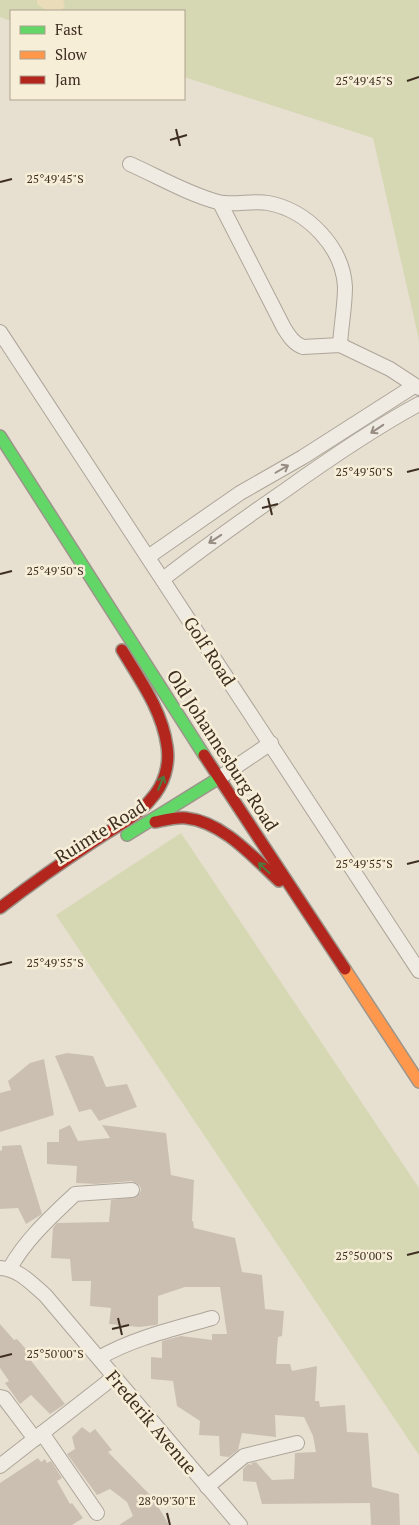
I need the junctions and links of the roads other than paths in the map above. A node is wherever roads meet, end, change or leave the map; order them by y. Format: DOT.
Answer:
graph roads {
  1 [pos="130,164"];
  2 [pos="220,202"];
  3 [pos="0,332"];
  4 [pos="340,345"];
  5 [pos="416,387"];
  6 [pos="419,404"];
  7 [pos="0,436"];
  8 [pos="148,557"];
  9 [pos="163,579"];
  10 [pos="96,585"];
  11 [pos="270,743"];
  12 [pos="219,778"];
  13 [pos="146,823"];
  14 [pos="114,843"];
  15 [pos="90,858"];
  16 [pos="300,902"];
  17 [pos="0,908"];
  18 [pos="0,914"];
  19 [pos="419,971"];
  20 [pos="419,1082"];
  21 [pos="132,1190"];
  22 [pos="5,1268"];
  23 [pos="212,1318"];
  24 [pos="98,1358"];
  25 [pos="114,1377"];
  26 [pos="0,1397"];
  27 [pos="38,1436"];
  28 [pos="297,1443"];
  29 [pos="0,1466"];
  30 [pos="207,1487"];
  31 [pos="97,1513"];
  32 [pos="240,1525"];
  1 -- 2 [label="street"];
  2 -- 4 [label="street"];
  2 -- 4 [label="street"];
  3 -- 8 [label="street, Golf Road"];
  4 -- 5 [label="street"];
  8 -- 5 [label="street, one-way"];
  6 -- 9 [label="street, one-way"];
  7 -- 10 [label="main road, Old Johannesburg Road"];
  8 -- 9 [label="street, Golf Road"];
  9 -- 11 [label="street, Golf Road"];
  10 -- 12 [label="main road, Old Johannesburg Road"];
  17 -- 10 [label="main road, one-way"];
  11 -- 12 [label="street"];
  11 -- 19 [label="street, Golf Road"];
  12 -- 13 [label="main road, Ruimte Road"];
  12 -- 16 [label="main road, Old Johannesburg Road"];
  13 -- 14 [label="main road, Ruimte Road"];
  16 -- 13 [label="main road, one-way"];
  15 -- 18 [label="main road, Ruimte Road"];
  16 -- 20 [label="main road, Old Johannesburg Road"];
  21 -- 22 [label="street"];
  22 -- 24 [label="street, Frederik Avenue"];
  23 -- 24 [label="street"];
  24 -- 25 [label="street, Frederik Avenue"];
  25 -- 27 [label="street"];
  25 -- 30 [label="street, Frederik Avenue"];
  26 -- 27 [label="street"];
  27 -- 29 [label="street"];
  27 -- 31 [label="street"];
  28 -- 30 [label="street"];
  30 -- 32 [label="street, Frederik Avenue"];
}
